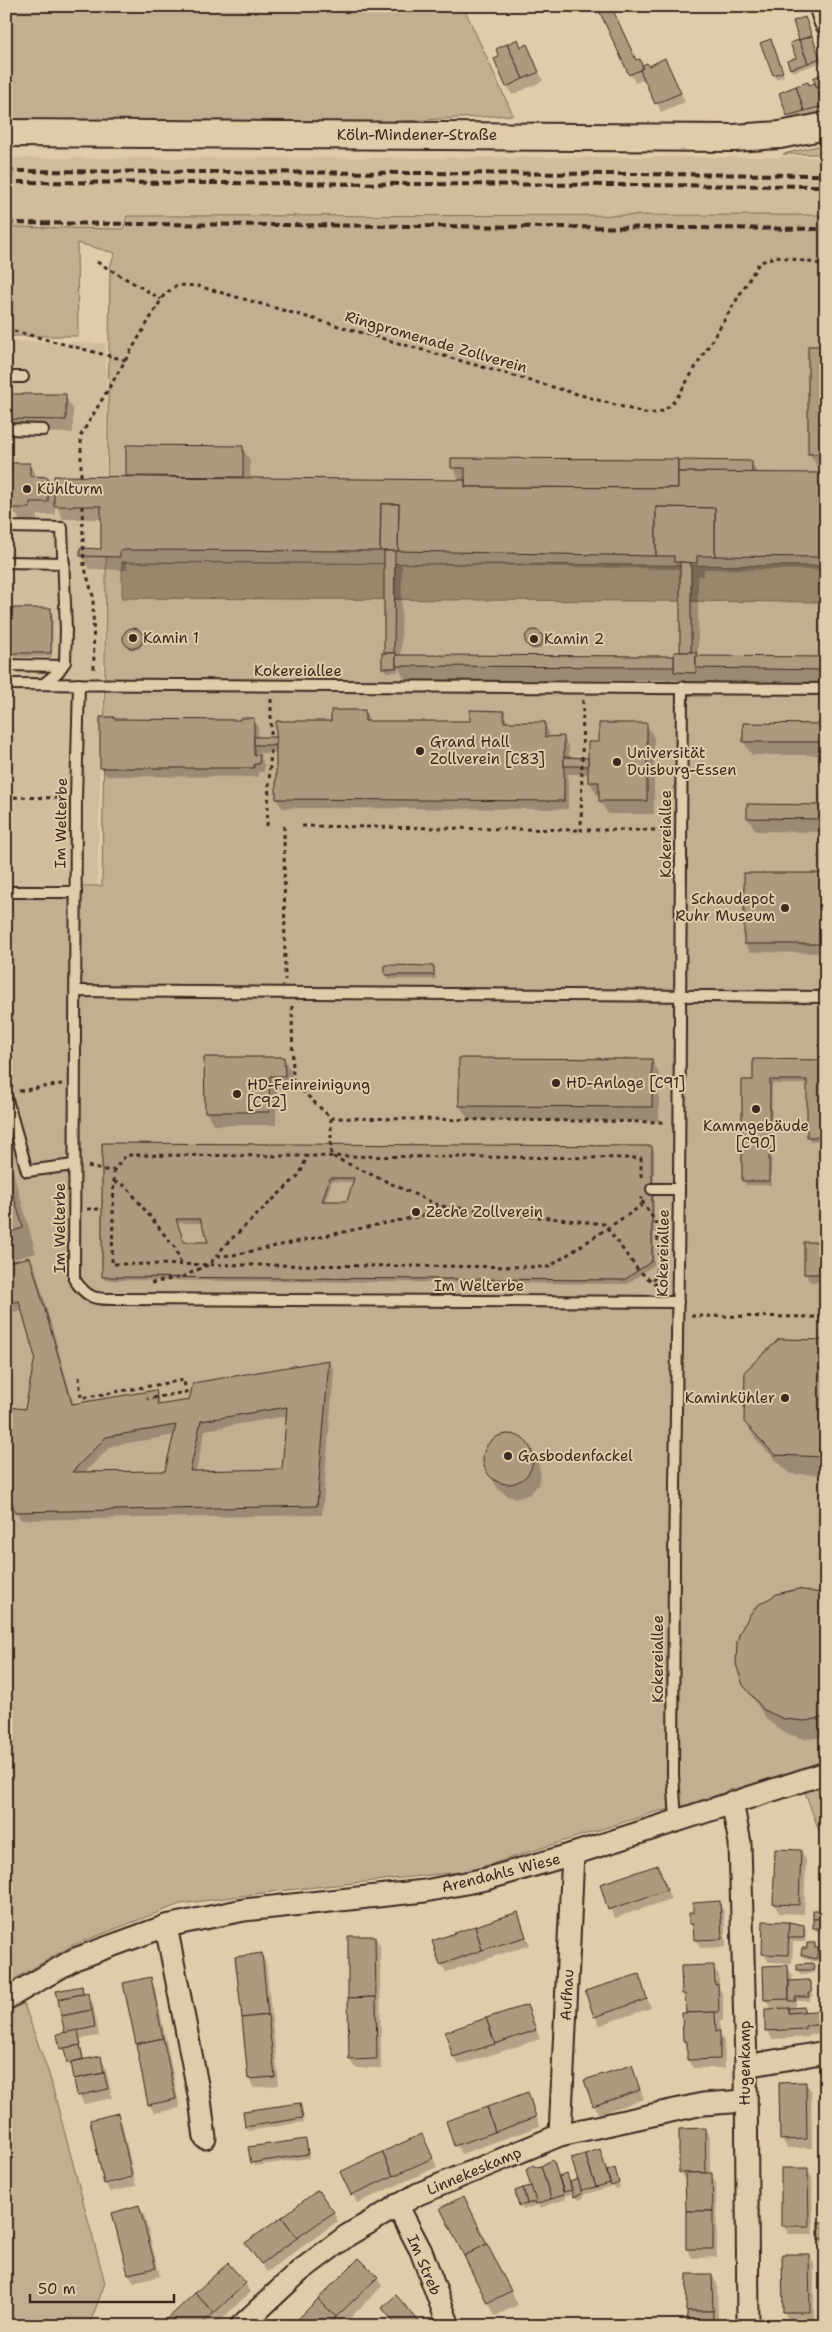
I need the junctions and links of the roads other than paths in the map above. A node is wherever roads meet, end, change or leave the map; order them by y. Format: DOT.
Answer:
graph roads {
  1 [pos="814,6"];
  2 [pos="826,33"];
  3 [pos="826,126"];
  4 [pos="6,133"];
  5 [pos="6,377"];
  6 [pos="23,377"];
  7 [pos="6,430"];
  8 [pos="44,430"];
  9 [pos="6,524"];
  10 [pos="6,562"];
  11 [pos="64,563"];
  12 [pos="6,665"];
  13 [pos="62,666"];
  14 [pos="6,684"];
  15 [pos="45,684"];
  16 [pos="79,684"];
  17 [pos="682,687"];
  18 [pos="826,688"];
  19 [pos="6,892"];
  20 [pos="76,892"];
  21 [pos="76,991"];
  22 [pos="680,996"];
  23 [pos="826,997"];
  24 [pos="11,1094"];
  25 [pos="74,1165"];
  26 [pos="652,1189"];
  27 [pos="679,1189"];
  28 [pos="678,1302"];
  29 [pos="826,1773"];
  30 [pos="732,1802"];
  31 [pos="676,1820"];
  32 [pos="573,1854"];
  33 [pos="166,1926"];
  34 [pos="6,1999"];
  35 [pos="826,2052"];
  36 [pos="746,2066"];
  37 [pos="745,2101"];
  38 [pos="560,2135"];
  39 [pos="205,2138"];
  40 [pos="398,2205"];
  41 [pos="241,2326"];
  42 [pos="449,2326"];
  43 [pos="748,2326"];
  1 -- 2 [label="lane"];
  3 -- 4 [label="street, Köln-Mindener-Straße"];
  5 -- 6 [label="lane"];
  7 -- 8 [label="lane"];
  9 -- 11 [label="lane"];
  10 -- 11 [label="lane"];
  11 -- 13 [label="lane"];
  12 -- 13 [label="lane"];
  13 -- 15 [label="lane"];
  14 -- 15 [label="lane"];
  15 -- 16 [label="lane"];
  16 -- 17 [label="lane, Kokereiallee"];
  16 -- 20 [label="lane, Im Welterbe"];
  17 -- 18 [label="lane, Kokereiallee"];
  17 -- 22 [label="lane, Kokereiallee"];
  19 -- 20 [label="lane"];
  20 -- 21 [label="lane, Im Welterbe"];
  21 -- 22 [label="lane"];
  21 -- 25 [label="lane, Im Welterbe"];
  22 -- 23 [label="lane"];
  22 -- 27 [label="lane, Kokereiallee"];
  24 -- 25 [label="lane"];
  25 -- 28 [label="lane, Im Welterbe"];
  26 -- 27 [label="lane"];
  27 -- 28 [label="lane, Kokereiallee"];
  28 -- 31 [label="lane, Kokereiallee"];
  29 -- 30 [label="street, Arendahls Wiese"];
  30 -- 31 [label="street, Arendahls Wiese"];
  30 -- 36 [label="street, Hugenkamp"];
  31 -- 32 [label="street, Arendahls Wiese"];
  32 -- 33 [label="street, Arendahls Wiese"];
  32 -- 38 [label="street, Aufhau"];
  33 -- 34 [label="street, Arendahls Wiese"];
  33 -- 39 [label="street"];
  35 -- 36 [label="street"];
  36 -- 37 [label="street, Hugenkamp"];
  37 -- 38 [label="street, Linnekeskamp"];
  37 -- 43 [label="street, Hugenkamp"];
  38 -- 40 [label="street, Linnekeskamp"];
  40 -- 41 [label="street, Linnekeskamp"];
  40 -- 42 [label="street, Im Streb"];
}
